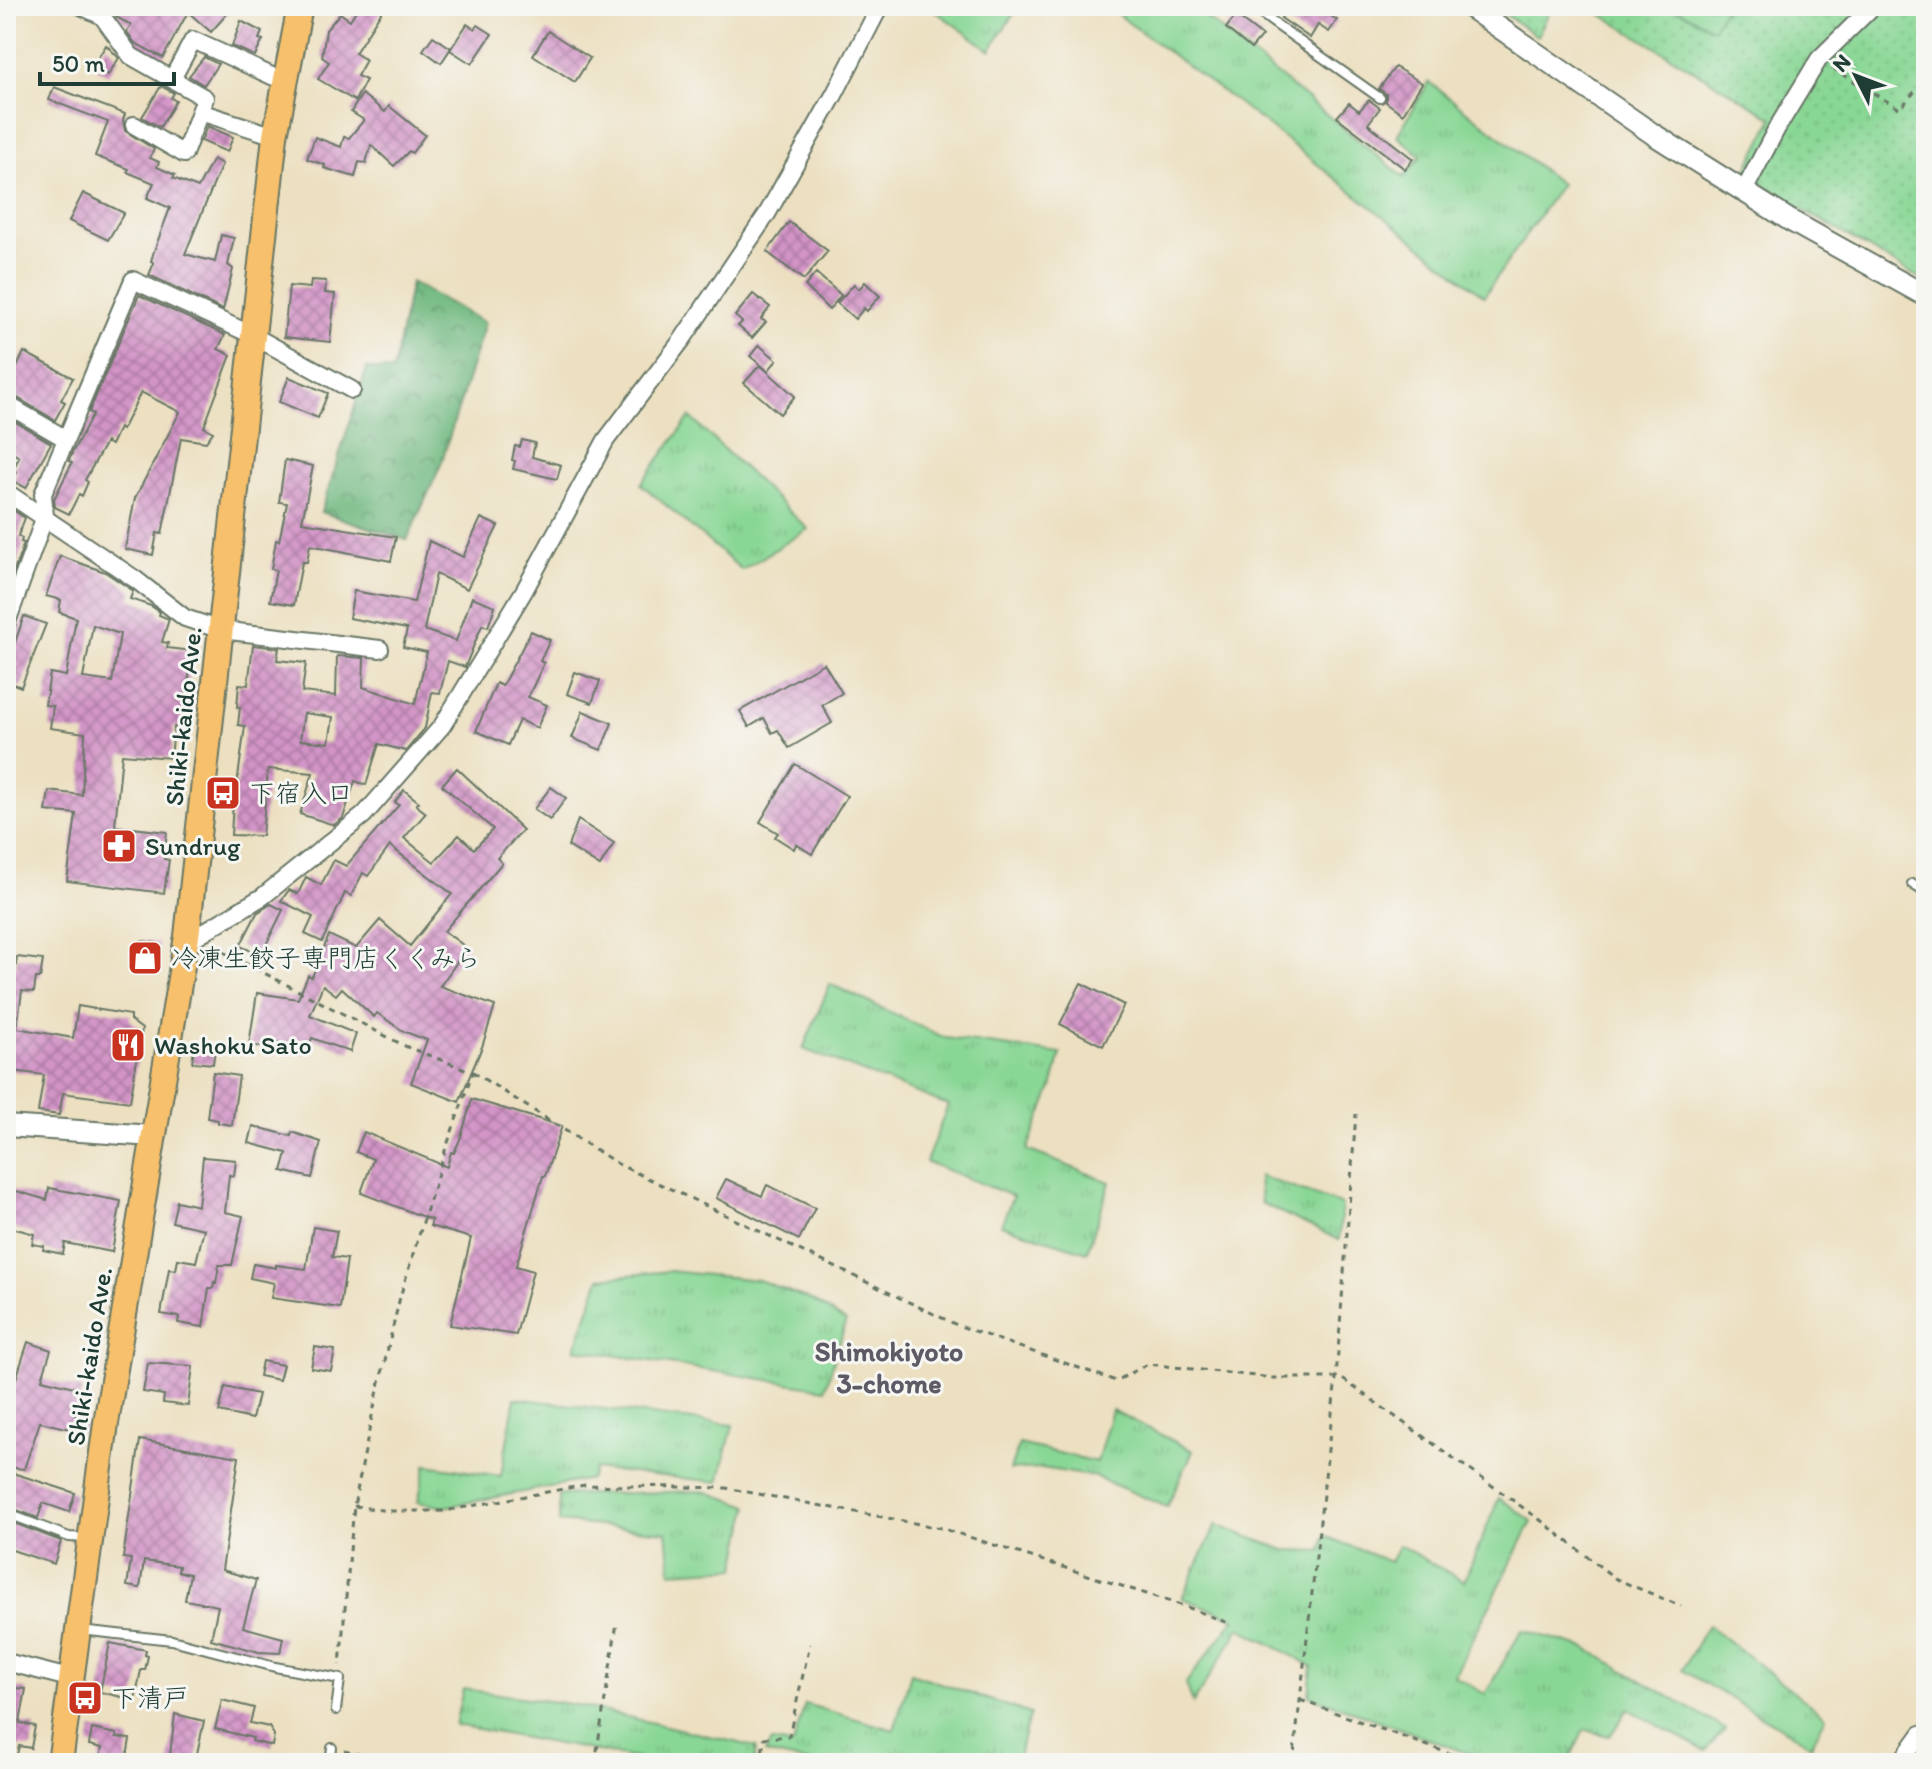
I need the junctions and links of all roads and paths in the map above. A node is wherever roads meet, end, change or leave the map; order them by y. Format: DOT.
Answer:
graph roads {
  1 [pos="81,6"];
  2 [pos="300,6"];
  3 [pos="880,6"];
  4 [pos="1250,6"];
  5 [pos="1468,6"];
  6 [pos="1873,6"];
  7 [pos="1819,59"];
  8 [pos="1926,78"];
  9 [pos="172,79"];
  10 [pos="285,82"];
  11 [pos="1380,98"];
  12 [pos="200,112"];
  13 [pos="134,125"];
  14 [pos="275,136"];
  15 [pos="1744,191"];
  16 [pos="1926,296"];
  17 [pos="252,335"];
  18 [pos="352,390"];
  19 [pos="6,404"];
  20 [pos="66,439"];
  21 [pos="6,492"];
  22 [pos="45,516"];
  23 [pos="6,625"];
  24 [pos="221,630"];
  25 [pos="380,649"];
  26 [pos="1912,884"];
  27 [pos="1926,893"];
  28 [pos="191,936"];
  29 [pos="473,1072"];
  30 [pos="1356,1114"];
  31 [pos="6,1126"];
  32 [pos="153,1136"];
  33 [pos="1336,1378"];
  34 [pos="354,1506"];
  35 [pos="6,1513"];
  36 [pos="92,1538"];
  37 [pos="1681,1606"];
  38 [pos="617,1623"];
  39 [pos="1228,1623"];
  40 [pos="79,1630"];
  41 [pos="810,1644"];
  42 [pos="6,1662"];
  43 [pos="73,1679"];
  44 [pos="340,1679"];
  45 [pos="1300,1700"];
  46 [pos="336,1710"];
  47 [pos="1921,1734"];
  48 [pos="332,1748"];
  49 [pos="60,1763"];
  50 [pos="330,1763"];
  51 [pos="400,1763"];
  52 [pos="595,1763"];
  53 [pos="761,1763"];
  54 [pos="1293,1763"];
  55 [pos="1476,1763"];
  56 [pos="1900,1763"];
  1 -- 9 [label="street"];
  2 -- 10 [label="main road, Shiki-kaido Ave."];
  3 -- 28 [label="street"];
  4 -- 11 [label="lane"];
  5 -- 15 [label="street"];
  6 -- 7 [label="street"];
  7 -- 8 [label="path"];
  7 -- 15 [label="street"];
  9 -- 10 [label="street"];
  9 -- 12 [label="street"];
  10 -- 14 [label="main road, Shiki-kaido Ave."];
  12 -- 13 [label="street"];
  12 -- 14 [label="street"];
  14 -- 17 [label="main road, Shiki-kaido Ave."];
  15 -- 16 [label="street"];
  17 -- 18 [label="street"];
  17 -- 20 [label="street"];
  17 -- 24 [label="main road, Shiki-kaido Ave."];
  19 -- 20 [label="street"];
  20 -- 22 [label="street"];
  21 -- 22 [label="street"];
  22 -- 23 [label="street"];
  22 -- 24 [label="street"];
  24 -- 25 [label="street"];
  24 -- 28 [label="main road, Shiki-kaido Ave."];
  26 -- 27 [label="lane"];
  28 -- 29 [label="path"];
  28 -- 32 [label="main road, Shiki-kaido Ave."];
  29 -- 33 [label="path"];
  29 -- 34 [label="path"];
  30 -- 33 [label="path"];
  31 -- 32 [label="street"];
  32 -- 36 [label="main road, Shiki-kaido Ave."];
  33 -- 37 [label="path"];
  33 -- 45 [label="path"];
  34 -- 39 [label="path"];
  34 -- 44 [label="path"];
  35 -- 36 [label="lane"];
  36 -- 40 [label="main road, Shiki-kaido Ave."];
  38 -- 52 [label="path"];
  40 -- 43 [label="main road, Shiki-kaido Ave."];
  40 -- 44 [label="lane"];
  41 -- 53 [label="path"];
  42 -- 43 [label="street"];
  43 -- 49 [label="main road, Shiki-kaido Ave."];
  44 -- 46 [label="lane"];
  45 -- 54 [label="path"];
  45 -- 55 [label="path"];
  47 -- 56 [label="street"];
  48 -- 50 [label="lane"];
  48 -- 51 [label="path"];
}
